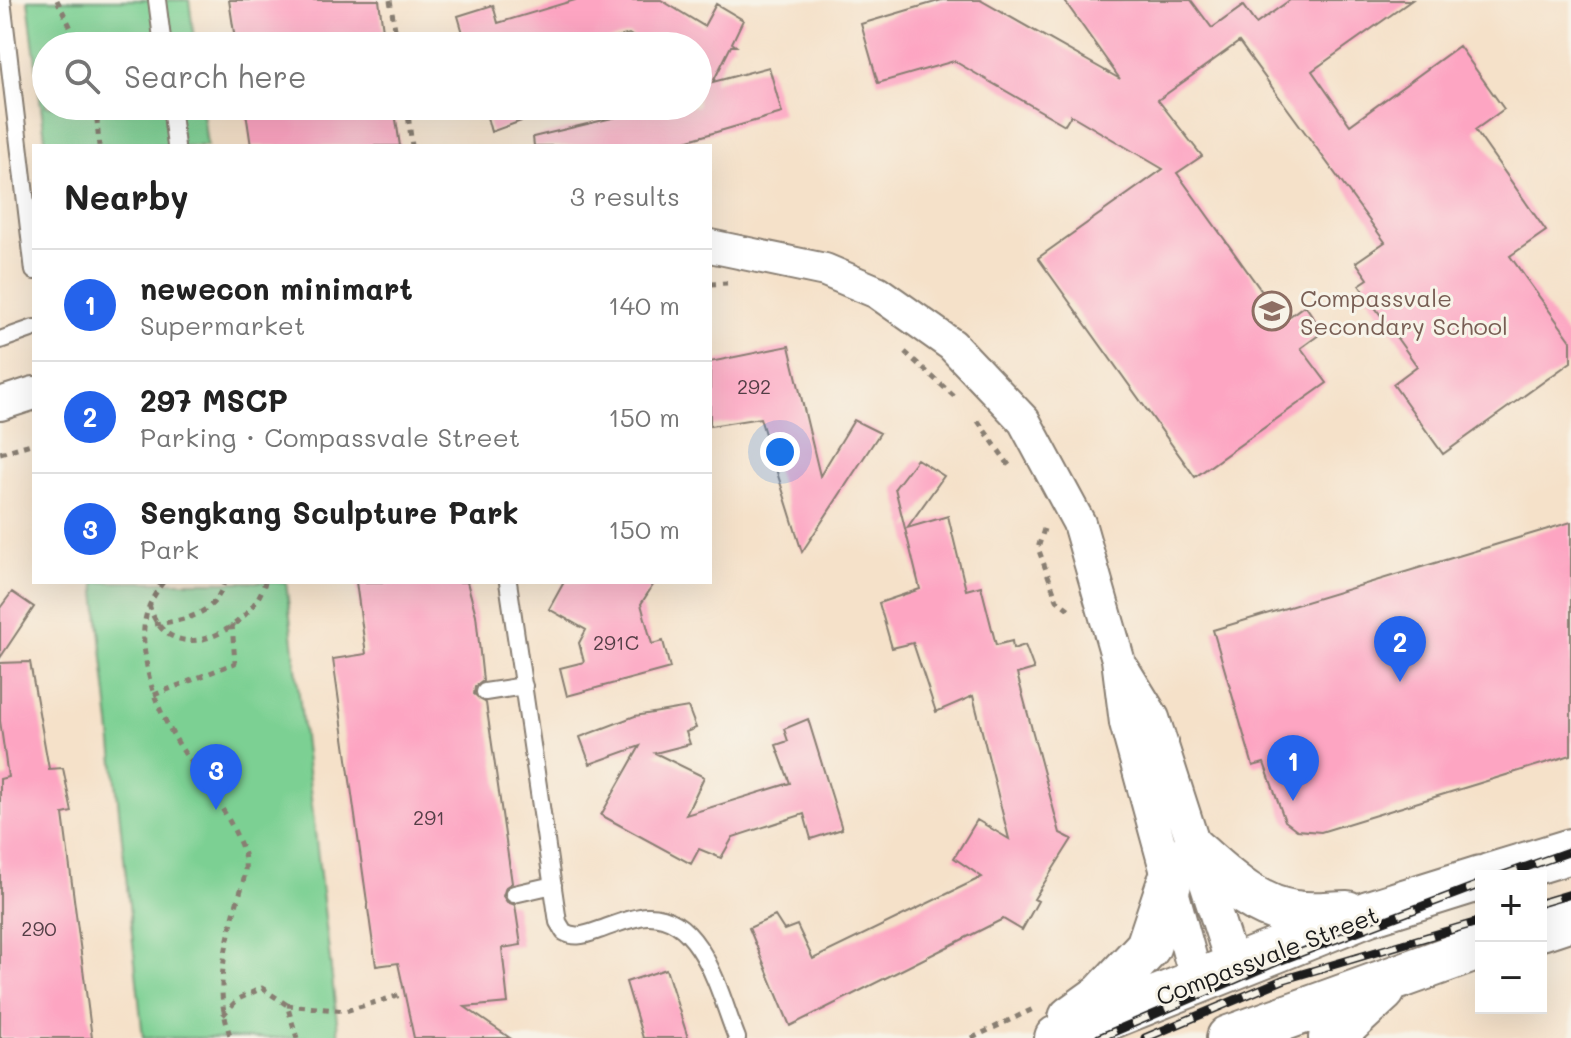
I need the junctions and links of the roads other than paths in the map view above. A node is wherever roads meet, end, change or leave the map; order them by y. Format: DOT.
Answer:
graph roads {
  1 [pos="2,0"];
  2 [pos="157,0"];
  3 [pos="161,32"];
  4 [pos="173,120"];
  5 [pos="176,144"];
  6 [pos="712,246"];
  7 [pos="32,254"];
  8 [pos="32,329"];
  9 [pos="0,340"];
  10 [pos="32,394"];
  11 [pos="0,404"];
  12 [pos="32,418"];
  13 [pos="0,426"];
  14 [pos="511,584"];
  15 [pos="524,686"];
  16 [pos="485,692"];
  17 [pos="1571,851"];
  18 [pos="1181,867"];
  19 [pos="1509,870"];
  20 [pos="1475,880"];
  21 [pos="553,885"];
  22 [pos="514,894"];
  23 [pos="1369,913"];
  24 [pos="1571,918"];
  25 [pos="1547,926"];
  26 [pos="1475,949"];
  27 [pos="1403,973"];
  28 [pos="1215,975"];
  29 [pos="1047,1027"];
  30 [pos="1238,1036"];
  31 [pos="737,1038"];
  32 [pos="1331,1038"];
  1 -- 7 [label="lane"];
  2 -- 3 [label="lane"];
  4 -- 5 [label="lane"];
  6 -- 18 [label="street"];
  8 -- 9 [label="lane"];
  10 -- 11 [label="street"];
  12 -- 13 [label="street"];
  14 -- 15 [label="lane"];
  15 -- 16 [label="lane"];
  15 -- 21 [label="lane"];
  17 -- 19 [label="street"];
  18 -- 23 [label="street"];
  18 -- 28 [label="street"];
  18 -- 29 [label="street"];
  20 -- 23 [label="street, Compassvale Street"];
  21 -- 22 [label="lane"];
  21 -- 31 [label="lane"];
  23 -- 28 [label="street, Compassvale Street"];
  24 -- 25 [label="street"];
  26 -- 27 [label="street"];
  27 -- 30 [label="street"];
  27 -- 32 [label="street"];
  28 -- 29 [label="street, Compassvale Street"];
  28 -- 30 [label="street"];
}
